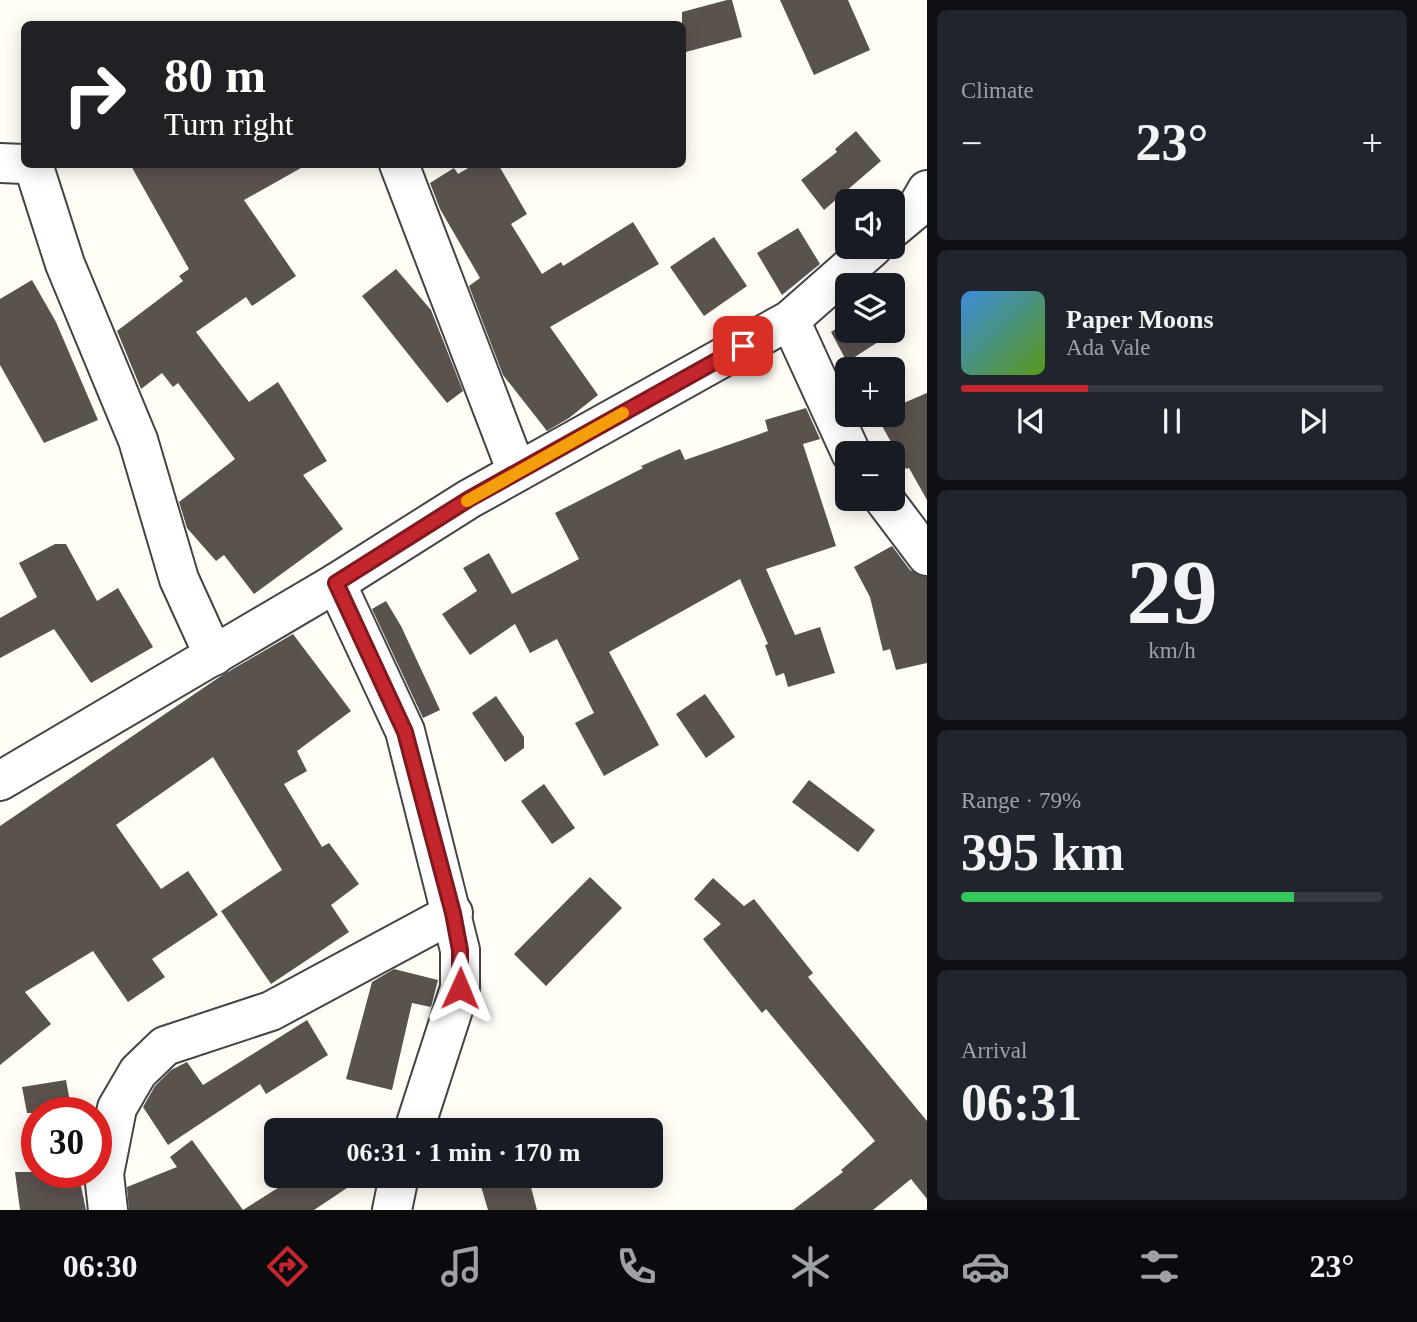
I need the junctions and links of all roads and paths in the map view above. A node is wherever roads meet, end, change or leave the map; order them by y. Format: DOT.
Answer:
graph roads {
  1 [pos="0,163"];
  2 [pos="21,164"];
  3 [pos="34,168"];
  4 [pos="401,168"];
  5 [pos="927,190"];
  6 [pos="905,218"];
  7 [pos="859,259"];
  8 [pos="790,320"];
  9 [pos="845,441"];
  10 [pos="517,472"];
  11 [pos="893,511"];
  12 [pos="927,556"];
  13 [pos="336,583"];
  14 [pos="214,656"];
  15 [pos="0,781"];
  16 [pos="453,913"];
  17 [pos="418,1118"];
  18 [pos="397,1188"];
  19 [pos="108,1210"];
  20 [pos="392,1210"];
  1 -- 2 [label="street"];
  3 -- 14 [label="street"];
  4 -- 10 [label="street"];
  5 -- 6 [label="street"];
  7 -- 8 [label="street"];
  8 -- 9 [label="street"];
  8 -- 10 [label="street"];
  10 -- 13 [label="street"];
  11 -- 12 [label="street"];
  13 -- 14 [label="street"];
  13 -- 16 [label="street"];
  14 -- 15 [label="street"];
  16 -- 17 [label="street"];
  16 -- 19 [label="street"];
  18 -- 20 [label="street"];
}
